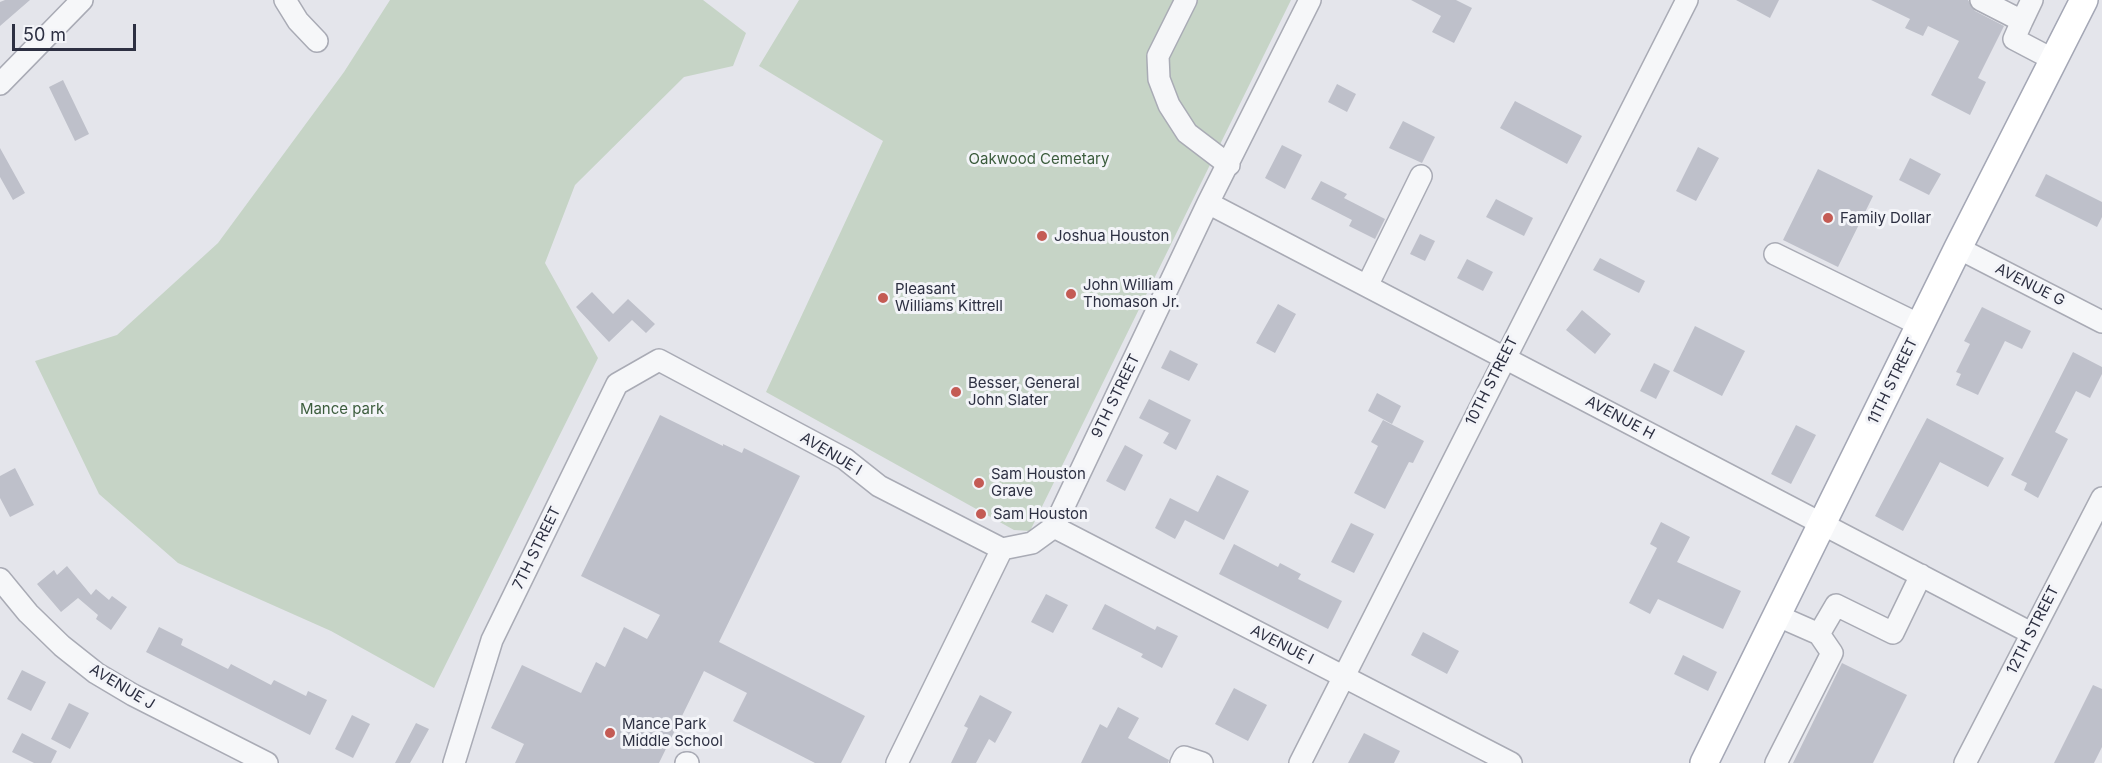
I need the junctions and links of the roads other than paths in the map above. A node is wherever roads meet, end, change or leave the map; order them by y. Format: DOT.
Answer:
graph roads {
  1 [pos="285,0"];
  2 [pos="1186,0"];
  3 [pos="1310,0"];
  4 [pos="1687,0"];
  5 [pos="2032,0"];
  6 [pos="2084,0"];
  7 [pos="80,1"];
  8 [pos="1992,4"];
  9 [pos="2022,21"];
  10 [pos="317,41"];
  11 [pos="2054,60"];
  12 [pos="0,84"];
  13 [pos="1229,165"];
  14 [pos="1421,177"];
  15 [pos="1208,203"];
  16 [pos="1958,248"];
  17 [pos="1775,254"];
  18 [pos="1367,286"];
  19 [pos="2102,322"];
  20 [pos="1920,325"];
  21 [pos="1504,357"];
  22 [pos="658,360"];
  23 [pos="2102,498"];
  24 [pos="1823,525"];
  25 [pos="1054,527"];
  26 [pos="1002,549"];
  27 [pos="1921,575"];
  28 [pos="0,579"];
  29 [pos="1778,616"];
  30 [pos="2031,633"];
  31 [pos="1820,634"];
  32 [pos="1343,677"];
  33 [pos="267,763"];
  34 [pos="454,763"];
  35 [pos="897,763"];
  36 [pos="1181,763"];
  37 [pos="1202,763"];
  38 [pos="1300,763"];
  39 [pos="1511,763"];
  40 [pos="1704,763"];
  41 [pos="1776,763"];
  42 [pos="1965,763"];
  1 -- 10 [label="street"];
  2 -- 13 [label="street"];
  3 -- 13 [label="street, 9TH STREET"];
  4 -- 21 [label="street, 10TH STREET"];
  5 -- 9 [label="street"];
  6 -- 11 [label="main road, 11TH STREET"];
  7 -- 12 [label="street"];
  8 -- 9 [label="street"];
  9 -- 11 [label="street"];
  11 -- 16 [label="main road, 11TH STREET"];
  13 -- 15 [label="street, 9TH STREET"];
  14 -- 18 [label="street"];
  15 -- 18 [label="street, AVENUE H"];
  15 -- 25 [label="street, 9TH STREET"];
  16 -- 19 [label="street, AVENUE G"];
  16 -- 20 [label="main road, 11TH STREET"];
  17 -- 20 [label="street"];
  18 -- 21 [label="street, AVENUE H"];
  20 -- 24 [label="main road, 11TH STREET"];
  21 -- 24 [label="street, AVENUE H"];
  21 -- 32 [label="street, 10TH STREET"];
  22 -- 26 [label="street, AVENUE I"];
  22 -- 34 [label="street, 7TH STREET"];
  23 -- 30 [label="street, 12TH STREET"];
  24 -- 27 [label="street, AVENUE H"];
  24 -- 29 [label="main road, 11TH STREET"];
  25 -- 26 [label="street"];
  25 -- 32 [label="street, AVENUE I"];
  26 -- 35 [label="street"];
  27 -- 30 [label="street, AVENUE H"];
  27 -- 31 [label="street"];
  28 -- 33 [label="street, AVENUE J"];
  29 -- 31 [label="street"];
  29 -- 40 [label="main road, 11TH STREET"];
  30 -- 42 [label="street, 12TH STREET"];
  31 -- 41 [label="street"];
  32 -- 38 [label="street, 10TH STREET"];
  32 -- 39 [label="street, AVENUE I"];
  36 -- 37 [label="street"];
}
